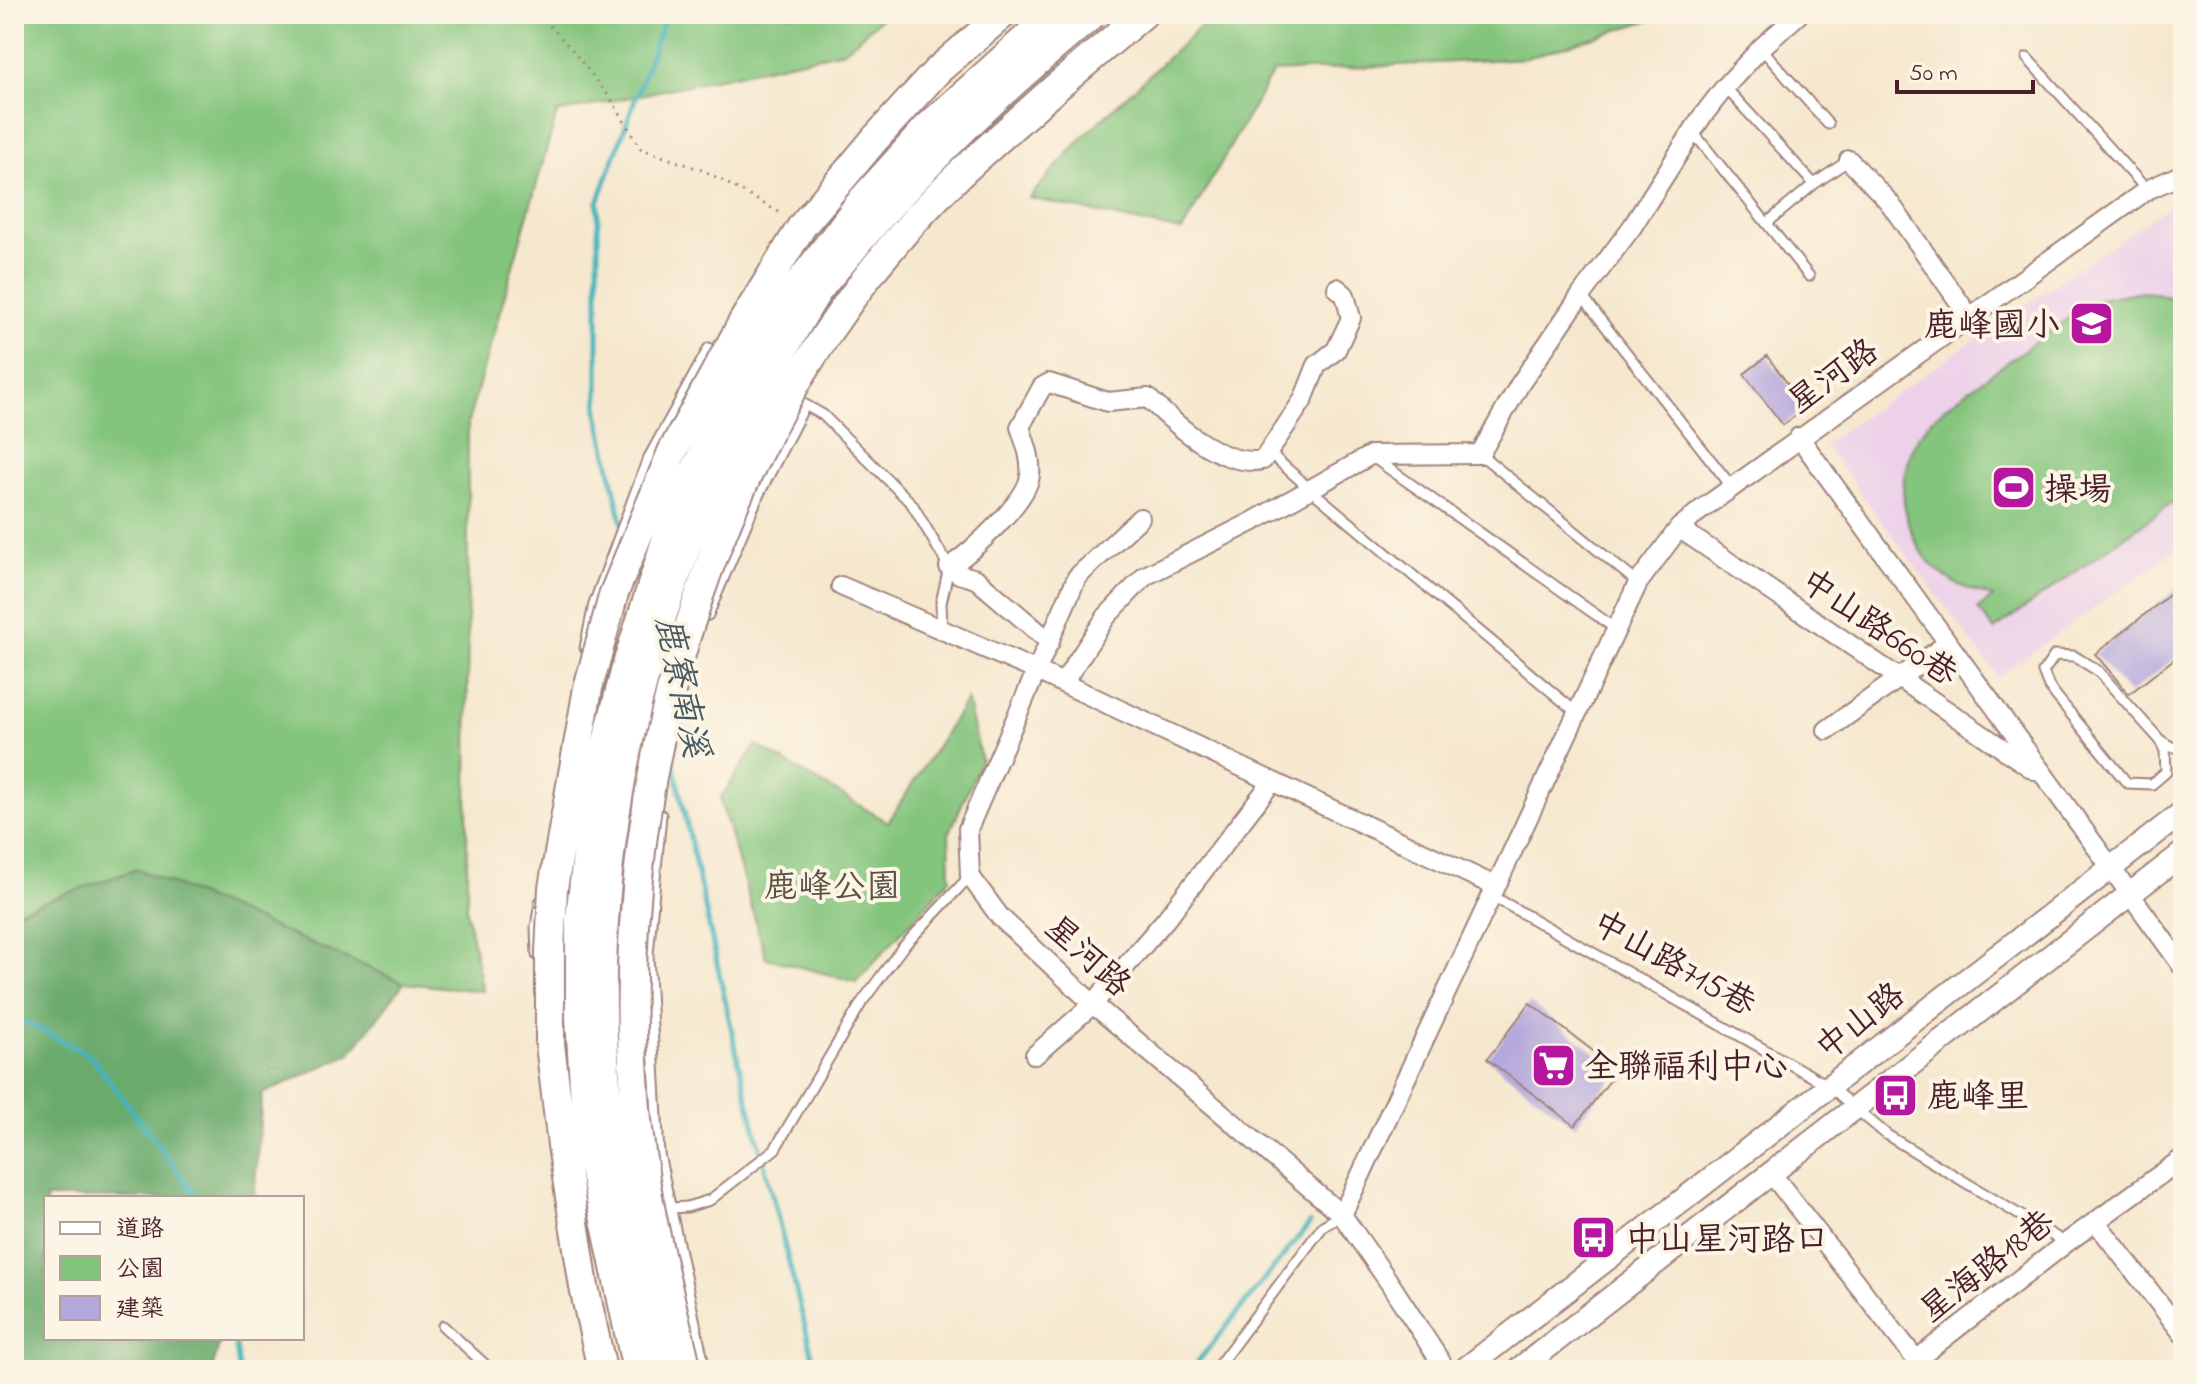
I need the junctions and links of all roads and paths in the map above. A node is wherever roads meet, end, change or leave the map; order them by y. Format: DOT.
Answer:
graph roads {
  1 [pos="539,14"];
  2 [pos="1003,14"];
  3 [pos="1053,14"];
  4 [pos="1093,14"];
  5 [pos="1143,14"];
  6 [pos="1799,14"];
  7 [pos="1761,48"];
  8 [pos="2027,58"];
  9 [pos="1725,87"];
  10 [pos="1828,124"];
  11 [pos="1693,132"];
  12 [pos="1849,160"];
  13 [pos="2183,174"];
  14 [pos="1814,184"];
  15 [pos="2147,190"];
  16 [pos="789,218"];
  17 [pos="1767,223"];
  18 [pos="1809,276"];
  19 [pos="1337,288"];
  20 [pos="1581,295"];
  21 [pos="1969,316"];
  22 [pos="732,361"];
  23 [pos="743,368"];
  24 [pos="805,405"];
  25 [pos="1799,437"];
  26 [pos="1480,454"];
  27 [pos="1371,455"];
  28 [pos="1263,460"];
  29 [pos="1733,488"];
  30 [pos="1311,490"];
  31 [pos="1140,518"];
  32 [pos="1679,528"];
  33 [pos="949,567"];
  34 [pos="1638,583"];
  35 [pos="841,586"];
  36 [pos="707,619"];
  37 [pos="1616,629"];
  38 [pos="942,631"];
  39 [pos="1050,642"];
  40 [pos="1948,643"];
  41 [pos="581,665"];
  42 [pos="1037,671"];
  43 [pos="1899,678"];
  44 [pos="578,681"];
  45 [pos="1063,683"];
  46 [pos="684,689"];
  47 [pos="575,696"];
  48 [pos="1577,713"];
  49 [pos="1827,730"];
  50 [pos="2160,740"];
  51 [pos="671,746"];
  52 [pos="2183,747"];
  53 [pos="2045,777"];
  54 [pos="1272,782"];
  55 [pos="663,803"];
  56 [pos="2183,812"];
  57 [pos="2183,853"];
  58 [pos="2110,868"];
  59 [pos="970,876"];
  60 [pos="543,880"];
  61 [pos="1494,891"];
  62 [pos="2130,895"];
  63 [pos="2183,967"];
  64 [pos="538,973"];
  65 [pos="1093,1004"];
  66 [pos="539,1005"];
  67 [pos="1035,1055"];
  68 [pos="1829,1086"];
  69 [pos="1856,1107"];
  70 [pos="2183,1158"];
  71 [pos="1771,1173"];
  72 [pos="671,1208"];
  73 [pos="1342,1215"];
  74 [pos="2096,1222"];
  75 [pos="2066,1243"];
  76 [pos="443,1326"];
  77 [pos="2183,1334"];
  78 [pos="1920,1365"];
  79 [pos="491,1370"];
  80 [pos="593,1370"];
  81 [pos="602,1370"];
  82 [pos="637,1370"];
  83 [pos="660,1370"];
  84 [pos="687,1370"];
  85 [pos="705,1370"];
  86 [pos="1215,1370"];
  87 [pos="1446,1370"];
  88 [pos="1464,1370"];
  89 [pos="1518,1370"];
  1 -- 16 [label="path"];
  2 -- 81 [label="main road, bridge"];
  3 -- 82 [label="main road, bridge"];
  4 -- 83 [label="main road, bridge"];
  5 -- 84 [label="main road, bridge"];
  6 -- 7 [label="street"];
  7 -- 9 [label="street"];
  7 -- 10 [label="lane"];
  8 -- 15 [label="lane"];
  9 -- 11 [label="street"];
  9 -- 14 [label="lane"];
  11 -- 17 [label="lane"];
  11 -- 20 [label="street"];
  12 -- 14 [label="lane"];
  12 -- 21 [label="street"];
  13 -- 15 [label="street, 星河路"];
  14 -- 17 [label="lane"];
  15 -- 21 [label="street, 星河路"];
  17 -- 18 [label="lane"];
  19 -- 28 [label="street"];
  20 -- 26 [label="street"];
  20 -- 29 [label="lane"];
  21 -- 25 [label="street, 星河路"];
  22 -- 41 [label="lane"];
  23 -- 24 [label="lane"];
  24 -- 33 [label="lane"];
  24 -- 36 [label="lane"];
  25 -- 29 [label="street, 星河路"];
  25 -- 40 [label="street, 中山路660巷"];
  26 -- 27 [label="street"];
  26 -- 34 [label="lane"];
  27 -- 30 [label="street"];
  27 -- 37 [label="lane"];
  28 -- 30 [label="lane"];
  28 -- 33 [label="street"];
  29 -- 32 [label="street, 星河路"];
  30 -- 45 [label="street"];
  30 -- 48 [label="lane"];
  31 -- 39 [label="street"];
  32 -- 34 [label="street, 星河路"];
  32 -- 43 [label="street, 中山路660巷"];
  33 -- 38 [label="lane"];
  33 -- 39 [label="street"];
  34 -- 37 [label="street, 星河路"];
  35 -- 38 [label="street"];
  37 -- 48 [label="street, 星河路"];
  38 -- 42 [label="street"];
  39 -- 42 [label="street"];
  40 -- 43 [label="street"];
  40 -- 53 [label="street, 中山路660巷"];
  42 -- 45 [label="street"];
  42 -- 59 [label="street"];
  43 -- 49 [label="street"];
  43 -- 53 [label="street, 中山路660巷"];
  44 -- 47 [label="lane"];
  45 -- 54 [label="street"];
  46 -- 51 [label="lane"];
  48 -- 61 [label="street, 星河路"];
  50 -- 50 [label="lane"];
  50 -- 52 [label="lane"];
  53 -- 58 [label="street, 中山路660巷"];
  54 -- 61 [label="street"];
  54 -- 65 [label="street"];
  55 -- 72 [label="lane"];
  56 -- 58 [label="street, 中山路"];
  57 -- 62 [label="street, 中山路"];
  58 -- 62 [label="street, 中山路660巷"];
  58 -- 68 [label="street, 中山路"];
  59 -- 65 [label="street, 星河路"];
  59 -- 72 [label="lane"];
  60 -- 64 [label="lane"];
  61 -- 68 [label="lane, 中山路715巷"];
  61 -- 73 [label="street, 星河路"];
  62 -- 63 [label="street, 中山路660巷"];
  62 -- 69 [label="street, 中山路"];
  65 -- 67 [label="street"];
  65 -- 73 [label="street, 星河路"];
  66 -- 80 [label="lane"];
  68 -- 69 [label="lane, 中山路715巷"];
  68 -- 88 [label="street, 中山路"];
  69 -- 71 [label="street, 中山路"];
  69 -- 75 [label="lane, 中山路715巷"];
  70 -- 74 [label="street, 星海路18巷"];
  71 -- 78 [label="street"];
  71 -- 89 [label="street, 中山路"];
  72 -- 85 [label="lane"];
  73 -- 86 [label="lane"];
  73 -- 87 [label="street, 星河路"];
  74 -- 75 [label="street, 星海路18巷"];
  74 -- 77 [label="street"];
  75 -- 78 [label="street, 星海路18巷"];
  76 -- 79 [label="lane"];
}
